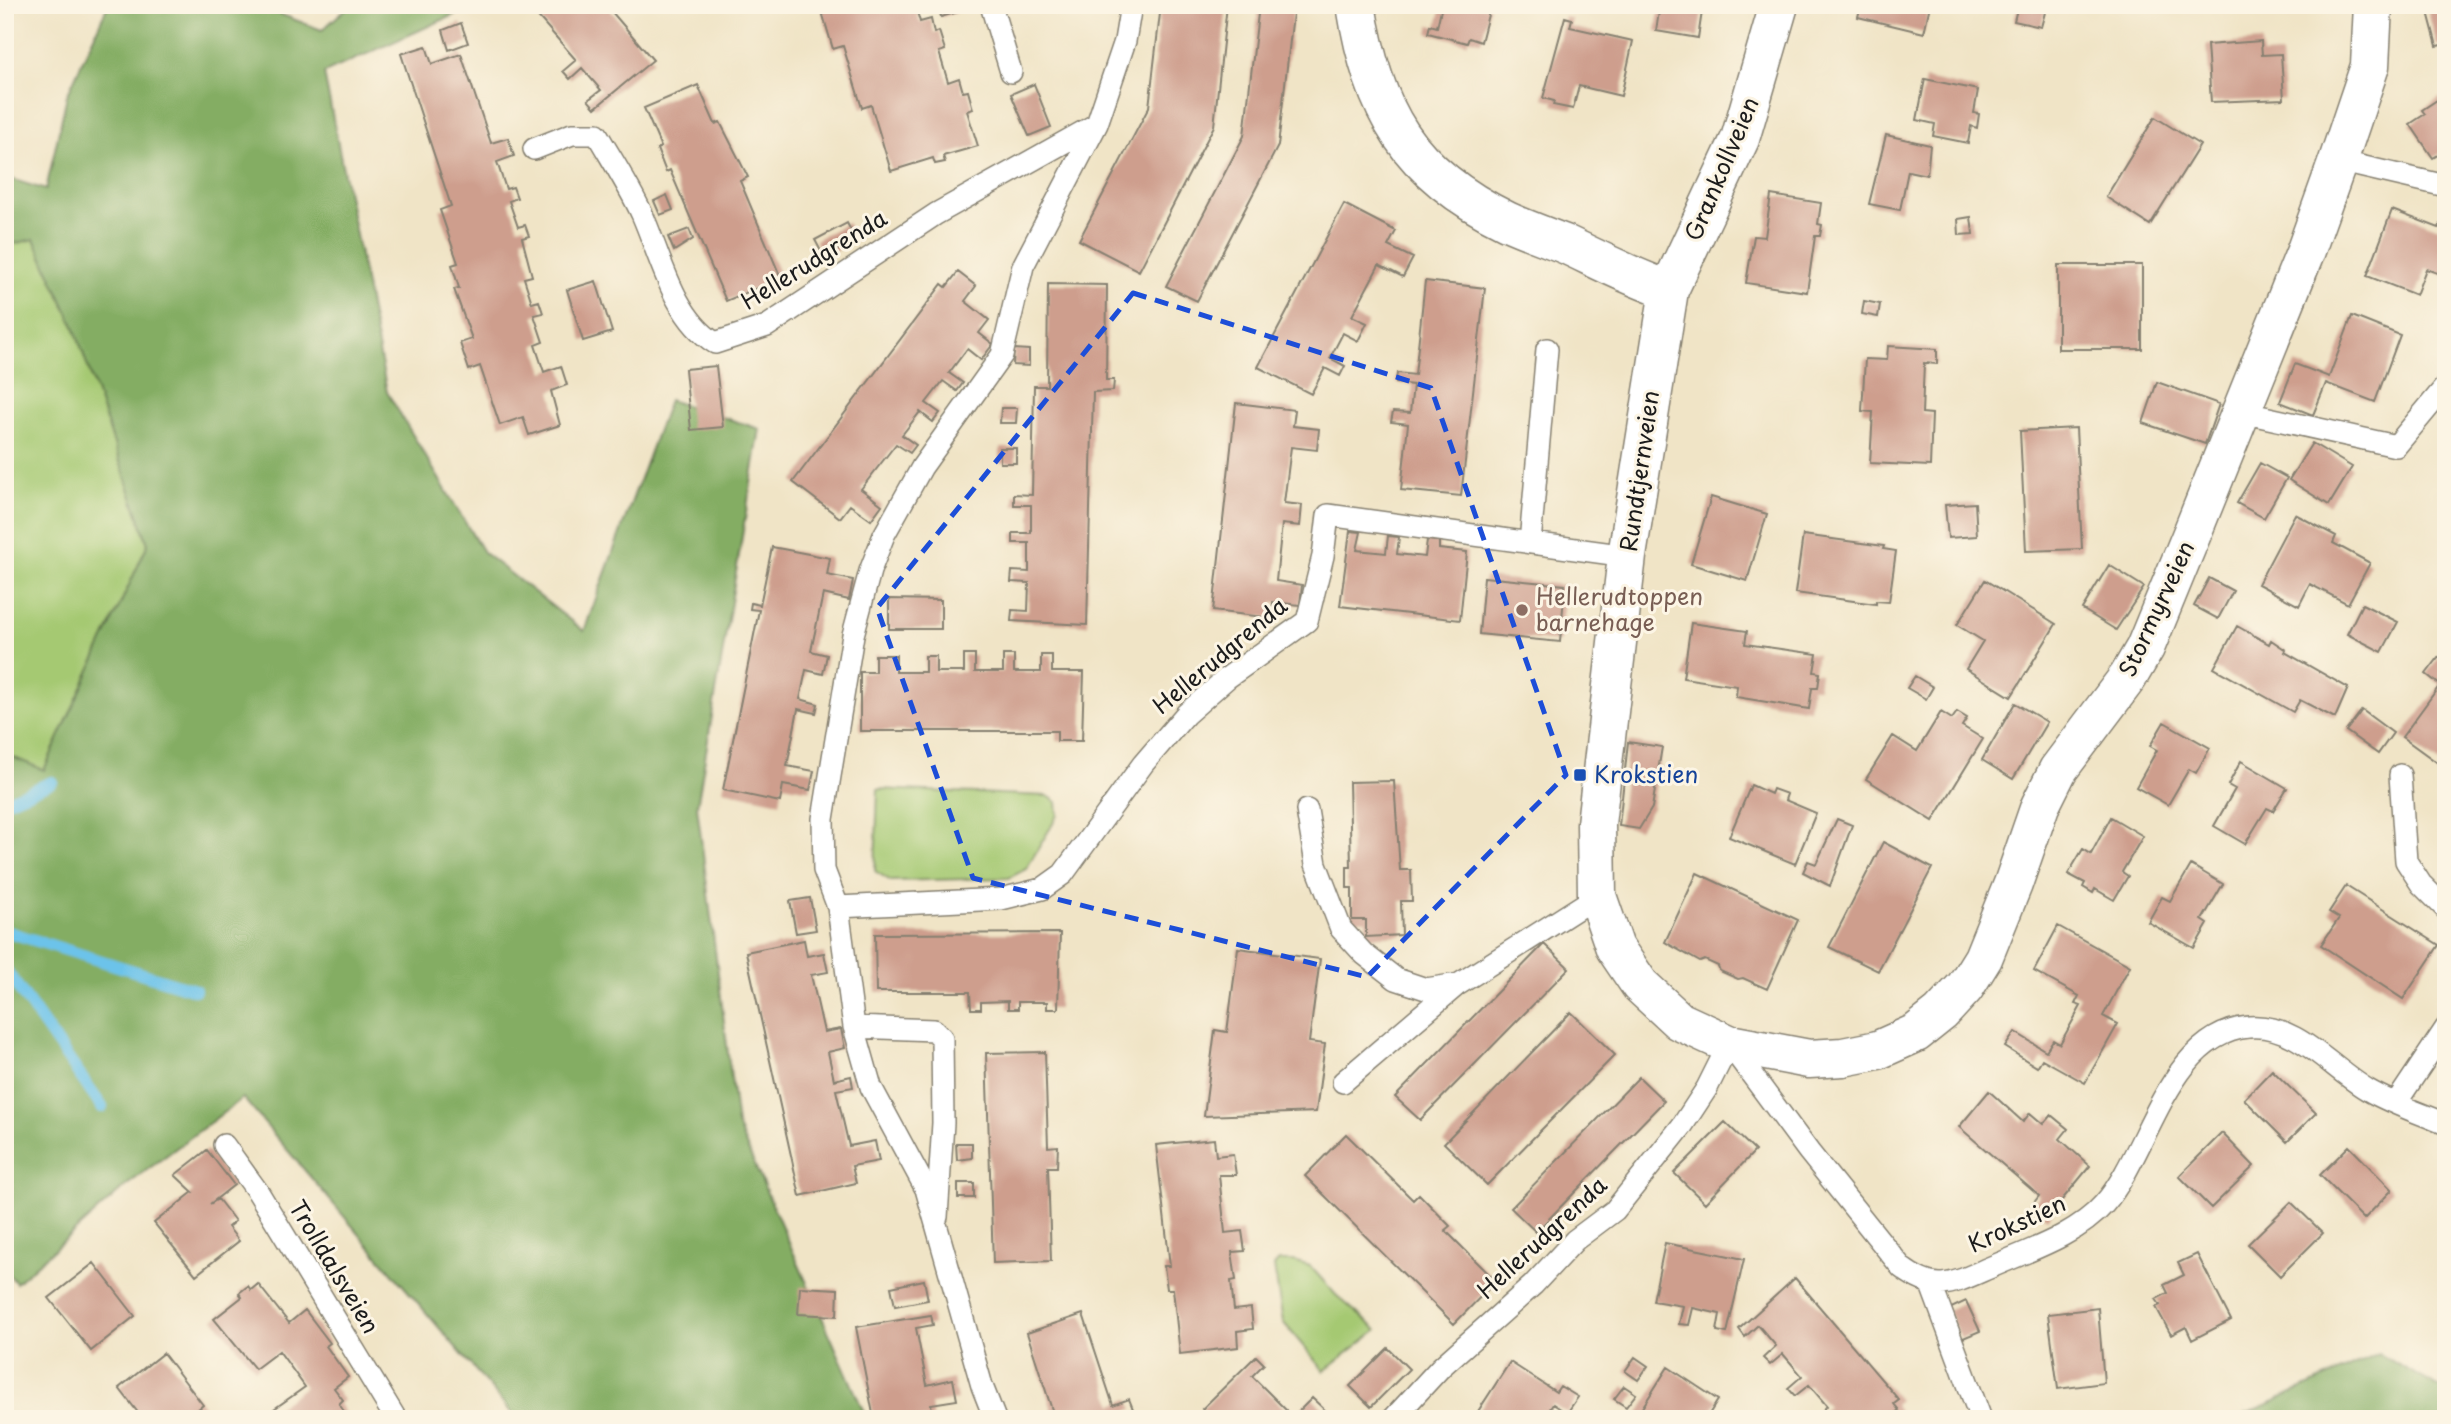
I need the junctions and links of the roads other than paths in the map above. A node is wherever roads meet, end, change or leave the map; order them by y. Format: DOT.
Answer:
graph roads {
  1 [pos="991,5"];
  2 [pos="1131,5"];
  3 [pos="1356,5"];
  4 [pos="1779,5"];
  5 [pos="2373,5"];
  6 [pos="1011,72"];
  7 [pos="1097,124"];
  8 [pos="534,149"];
  9 [pos="2339,161"];
  10 [pos="2446,186"];
  11 [pos="1669,290"];
  12 [pos="1547,349"];
  13 [pos="2446,386"];
  14 [pos="2241,412"];
  15 [pos="1530,543"];
  16 [pos="1627,556"];
  17 [pos="2400,775"];
  18 [pos="1307,810"];
  19 [pos="1597,896"];
  20 [pos="838,907"];
  21 [pos="2446,909"];
  22 [pos="1459,984"];
  23 [pos="854,1027"];
  24 [pos="2446,1028"];
  25 [pos="1729,1044"];
  26 [pos="1343,1082"];
  27 [pos="2396,1102"];
  28 [pos="2446,1124"];
  29 [pos="224,1145"];
  30 [pos="936,1226"];
  31 [pos="1931,1285"];
  32 [pos="396,1419"];
  33 [pos="995,1419"];
  34 [pos="1393,1419"];
  35 [pos="1981,1419"];
  1 -- 6 [label="lane"];
  2 -- 7 [label="lane"];
  3 -- 11 [label="street"];
  4 -- 11 [label="street, Grankollveien"];
  5 -- 9 [label="street, Stormyrveien"];
  7 -- 8 [label="lane, Hellerudgrenda"];
  7 -- 20 [label="lane"];
  9 -- 10 [label="lane"];
  9 -- 14 [label="street, Stormyrveien"];
  11 -- 16 [label="street, Rundtjernveien"];
  12 -- 15 [label="lane"];
  13 -- 14 [label="lane"];
  14 -- 25 [label="street, Stormyrveien"];
  15 -- 16 [label="lane, Hellerudgrenda"];
  15 -- 20 [label="lane, Hellerudgrenda"];
  16 -- 19 [label="street, Rundtjernveien"];
  17 -- 21 [label="lane"];
  18 -- 22 [label="lane"];
  19 -- 22 [label="lane"];
  19 -- 25 [label="street, Rundtjernveien"];
  20 -- 23 [label="lane"];
  22 -- 26 [label="lane"];
  23 -- 30 [label="lane"];
  23 -- 30 [label="lane"];
  24 -- 27 [label="lane"];
  25 -- 31 [label="lane"];
  25 -- 34 [label="lane, Hellerudgrenda"];
  27 -- 28 [label="lane, Krokstien"];
  27 -- 31 [label="lane, Krokstien"];
  29 -- 32 [label="lane, Trolldalsveien"];
  30 -- 33 [label="lane"];
  31 -- 35 [label="lane"];
}
